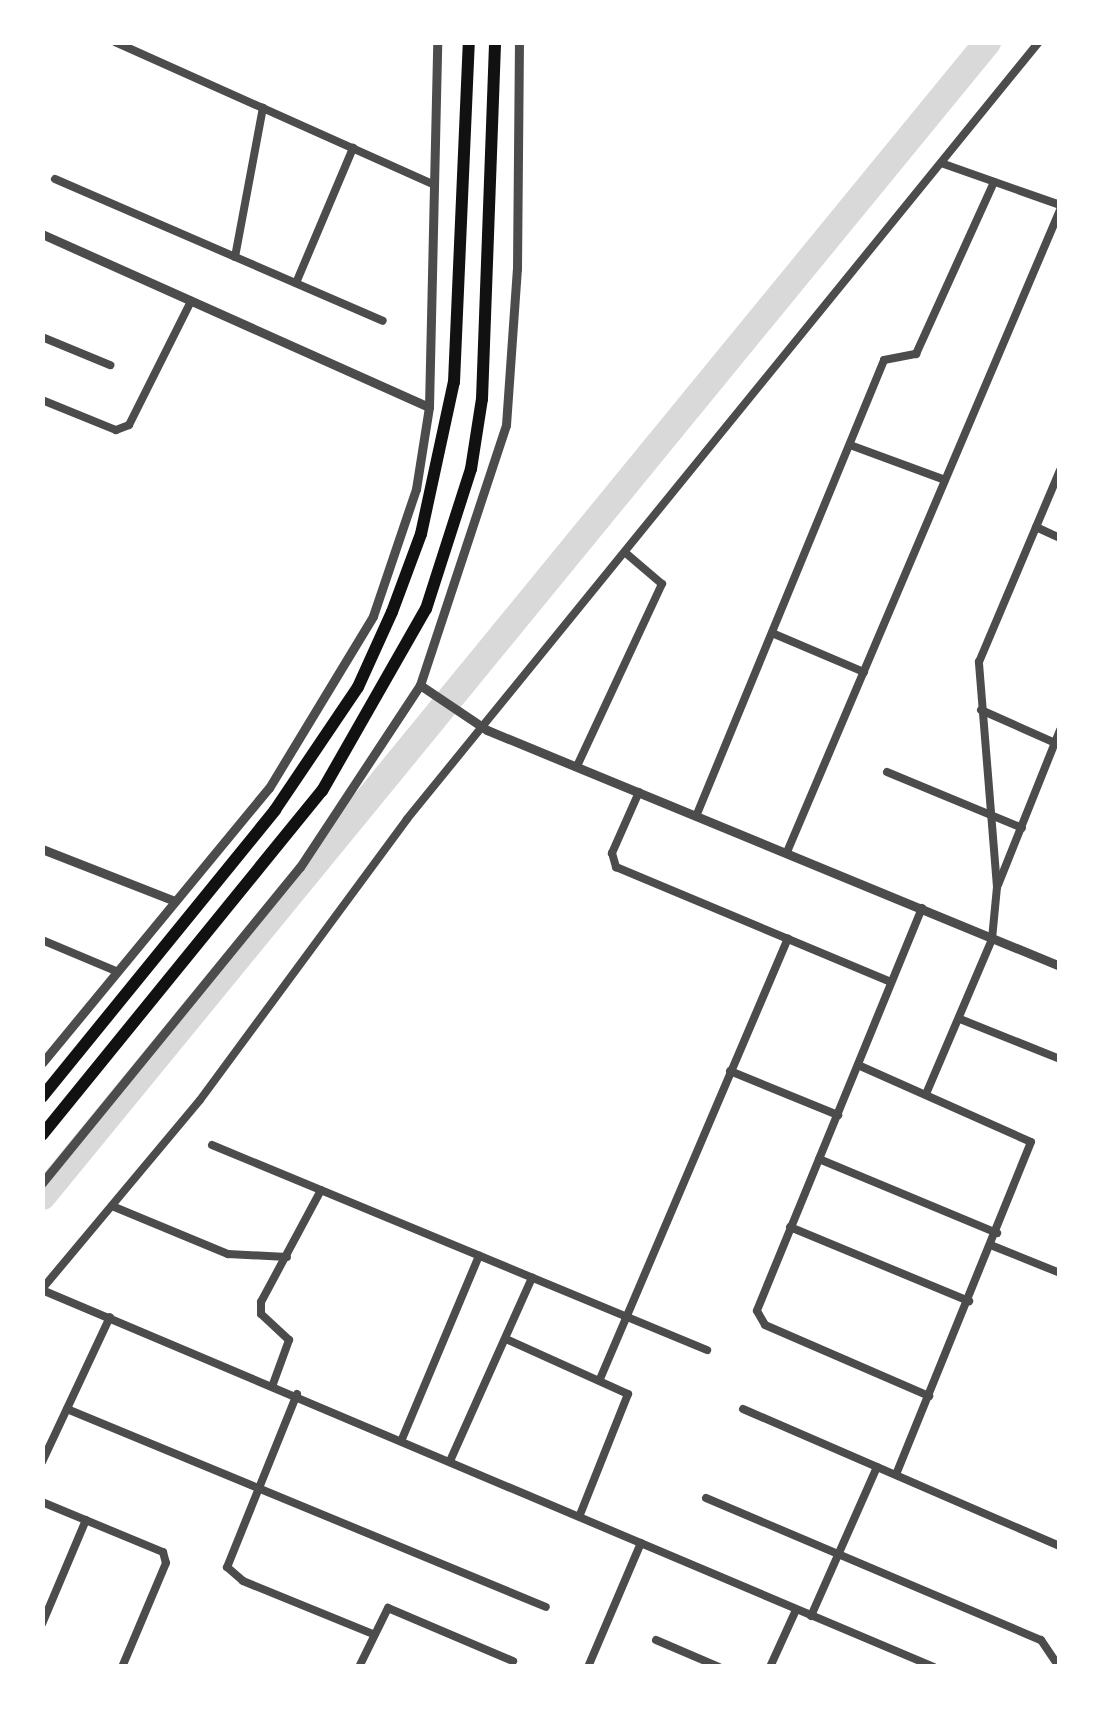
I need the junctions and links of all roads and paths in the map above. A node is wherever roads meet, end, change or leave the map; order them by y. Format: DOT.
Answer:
graph roads {
  1 [pos="116,42"];
  2 [pos="437,42"];
  3 [pos="469,42"];
  4 [pos="495,42"];
  5 [pos="519,42"];
  6 [pos="1039,42"];
  7 [pos="263,108"];
  8 [pos="353,148"];
  9 [pos="940,164"];
  10 [pos="56,179"];
  11 [pos="994,182"];
  12 [pos="435,184"];
  13 [pos="1060,208"];
  14 [pos="42,234"];
  15 [pos="235,257"];
  16 [pos="296,283"];
  17 [pos="191,301"];
  18 [pos="383,321"];
  19 [pos="42,337"];
  20 [pos="110,364"];
  21 [pos="42,400"];
  22 [pos="429,407"];
  23 [pos="850,445"];
  24 [pos="1060,470"];
  25 [pos="945,480"];
  26 [pos="1036,527"];
  27 [pos="1060,538"];
  28 [pos="628,555"];
  29 [pos="772,633"];
  30 [pos="864,672"];
  31 [pos="424,688"];
  32 [pos="981,710"];
  33 [pos="487,730"];
  34 [pos="1060,730"];
  35 [pos="1054,742"];
  36 [pos="578,764"];
  37 [pos="887,772"];
  38 [pos="639,790"];
  39 [pos="697,814"];
  40 [pos="992,817"];
  41 [pos="1022,828"];
  42 [pos="42,849"];
  43 [pos="787,852"];
  44 [pos="997,886"];
  45 [pos="175,901"];
  46 [pos="922,908"];
  47 [pos="788,938"];
  48 [pos="992,939"];
  49 [pos="42,940"];
  50 [pos="1060,966"];
  51 [pos="118,973"];
  52 [pos="891,982"];
  53 [pos="960,1018"];
  54 [pos="1060,1059"];
  55 [pos="42,1064"];
  56 [pos="858,1065"];
  57 [pos="730,1071"];
  58 [pos="926,1094"];
  59 [pos="42,1097"];
  60 [pos="838,1114"];
  61 [pos="42,1135"];
  62 [pos="212,1145"];
  63 [pos="819,1159"];
  64 [pos="42,1183"];
  65 [pos="320,1190"];
  66 [pos="112,1206"];
  67 [pos="790,1227"];
  68 [pos="997,1233"];
  69 [pos="993,1246"];
  70 [pos="479,1256"];
  71 [pos="289,1257"];
  72 [pos="1060,1273"];
  73 [pos="532,1278"];
  74 [pos="42,1290"];
  75 [pos="969,1301"];
  76 [pos="628,1316"];
  77 [pos="110,1317"];
  78 [pos="506,1339"];
  79 [pos="707,1350"];
  80 [pos="600,1379"];
  81 [pos="273,1384"];
  82 [pos="297,1394"];
  83 [pos="928,1396"];
  84 [pos="67,1409"];
  85 [pos="743,1409"];
  86 [pos="402,1439"];
  87 [pos="450,1461"];
  88 [pos="42,1462"];
  89 [pos="877,1467"];
  90 [pos="896,1474"];
  91 [pos="255,1486"];
  92 [pos="706,1498"];
  93 [pos="42,1502"];
  94 [pos="579,1516"];
  95 [pos="86,1520"];
  96 [pos="640,1543"];
  97 [pos="1060,1546"];
  98 [pos="837,1554"];
  99 [pos="546,1607"];
  100 [pos="796,1610"];
  101 [pos="811,1616"];
  102 [pos="42,1624"];
  103 [pos="373,1634"];
  104 [pos="656,1640"];
  105 [pos="513,1661"];
  106 [pos="122,1667"];
  107 [pos="359,1667"];
  108 [pos="588,1667"];
  109 [pos="719,1667"];
  110 [pos="770,1667"];
  111 [pos="934,1667"];
  112 [pos="1059,1667"];
  1 -- 7 [label="street"];
  2 -- 12 [label="street"];
  3 -- 59 [label="highway"];
  4 -- 61 [label="highway"];
  5 -- 31 [label="street"];
  6 -- 9 [label="street"];
  7 -- 8 [label="street"];
  7 -- 15 [label="street"];
  8 -- 12 [label="street"];
  8 -- 16 [label="street"];
  9 -- 11 [label="street"];
  9 -- 28 [label="street"];
  10 -- 15 [label="street"];
  11 -- 13 [label="street"];
  11 -- 23 [label="street"];
  12 -- 22 [label="street"];
  13 -- 25 [label="street"];
  14 -- 17 [label="street"];
  15 -- 16 [label="street"];
  16 -- 18 [label="street"];
  17 -- 21 [label="street"];
  17 -- 22 [label="street"];
  19 -- 20 [label="street"];
  22 -- 45 [label="street"];
  23 -- 25 [label="street"];
  23 -- 29 [label="street"];
  24 -- 26 [label="street"];
  25 -- 30 [label="street"];
  26 -- 27 [label="street"];
  26 -- 32 [label="street"];
  28 -- 33 [label="street"];
  28 -- 36 [label="street"];
  29 -- 30 [label="street"];
  29 -- 39 [label="street"];
  30 -- 43 [label="street"];
  31 -- 33 [label="street"];
  31 -- 64 [label="street"];
  32 -- 35 [label="street"];
  32 -- 40 [label="street"];
  33 -- 36 [label="street"];
  33 -- 66 [label="street"];
  34 -- 35 [label="street"];
  35 -- 41 [label="street"];
  36 -- 38 [label="street"];
  37 -- 40 [label="street"];
  38 -- 39 [label="street"];
  38 -- 47 [label="street"];
  39 -- 43 [label="street"];
  40 -- 41 [label="street"];
  40 -- 44 [label="street"];
  41 -- 44 [label="street"];
  42 -- 45 [label="street"];
  43 -- 46 [label="street"];
  44 -- 48 [label="street"];
  45 -- 51 [label="street"];
  46 -- 48 [label="street"];
  46 -- 52 [label="street"];
  47 -- 52 [label="street"];
  47 -- 57 [label="street"];
  48 -- 50 [label="street"];
  48 -- 53 [label="street"];
  49 -- 51 [label="street"];
  51 -- 55 [label="street"];
  52 -- 56 [label="street"];
  53 -- 54 [label="street"];
  53 -- 58 [label="street"];
  56 -- 58 [label="street"];
  56 -- 60 [label="street"];
  57 -- 60 [label="street"];
  57 -- 76 [label="street"];
  58 -- 68 [label="street"];
  60 -- 63 [label="street"];
  62 -- 65 [label="street"];
  63 -- 67 [label="street"];
  63 -- 68 [label="street"];
  65 -- 70 [label="street"];
  65 -- 71 [label="street"];
  66 -- 71 [label="street"];
  66 -- 74 [label="street"];
  67 -- 75 [label="street"];
  67 -- 83 [label="street"];
  68 -- 69 [label="street"];
  69 -- 72 [label="street"];
  69 -- 75 [label="street"];
  70 -- 73 [label="street"];
  70 -- 86 [label="street"];
  71 -- 81 [label="street"];
  73 -- 76 [label="street"];
  73 -- 78 [label="street"];
  74 -- 77 [label="street"];
  75 -- 83 [label="street"];
  76 -- 79 [label="street"];
  76 -- 80 [label="street"];
  77 -- 81 [label="street"];
  77 -- 84 [label="street"];
  78 -- 80 [label="street"];
  78 -- 87 [label="street"];
  80 -- 94 [label="street"];
  81 -- 82 [label="street"];
  82 -- 86 [label="street"];
  82 -- 91 [label="street"];
  83 -- 90 [label="street"];
  84 -- 88 [label="street"];
  84 -- 91 [label="street"];
  85 -- 89 [label="street"];
  86 -- 87 [label="street"];
  87 -- 94 [label="street"];
  89 -- 90 [label="street"];
  89 -- 98 [label="street"];
  90 -- 97 [label="street"];
  91 -- 99 [label="street"];
  91 -- 103 [label="street"];
  92 -- 98 [label="street"];
  93 -- 95 [label="street"];
  94 -- 96 [label="street"];
  95 -- 102 [label="street"];
  95 -- 106 [label="street"];
  96 -- 100 [label="street"];
  96 -- 108 [label="street"];
  98 -- 101 [label="street"];
  98 -- 112 [label="street"];
  100 -- 101 [label="street"];
  100 -- 110 [label="street"];
  101 -- 111 [label="street"];
  103 -- 105 [label="street"];
  103 -- 107 [label="street"];
  104 -- 109 [label="street"];
}
